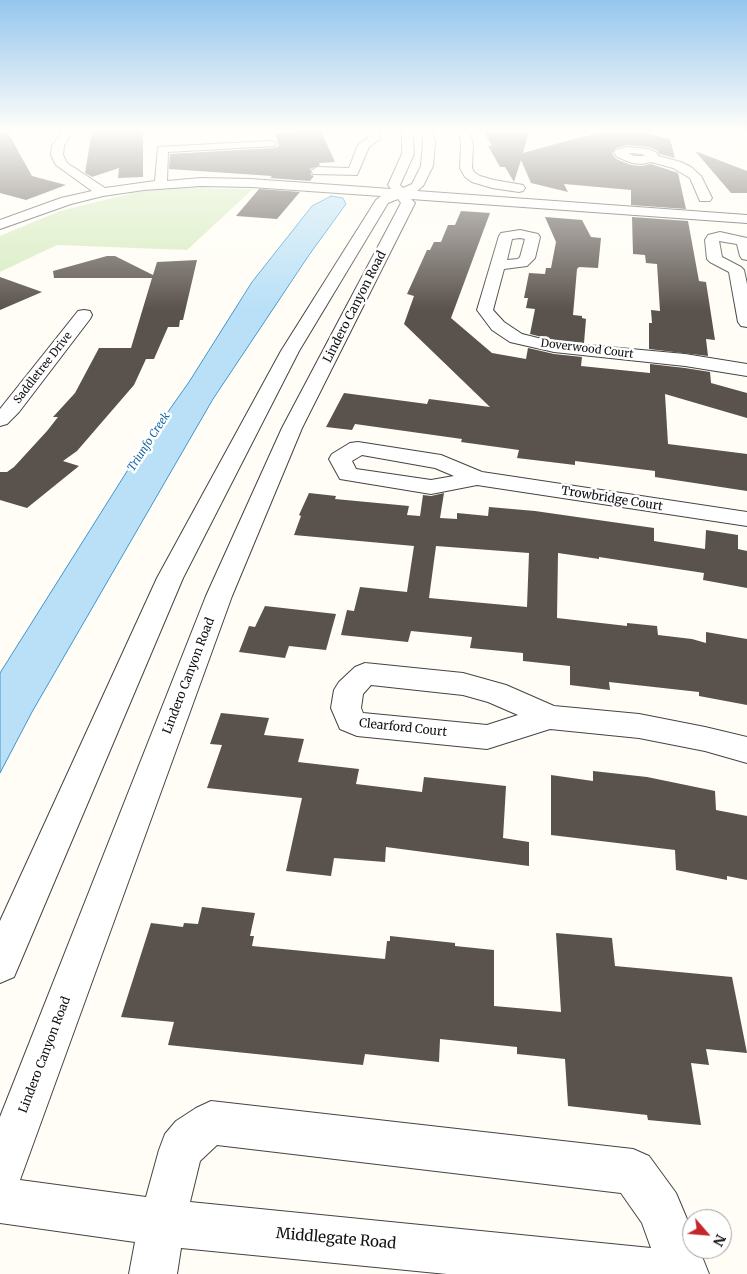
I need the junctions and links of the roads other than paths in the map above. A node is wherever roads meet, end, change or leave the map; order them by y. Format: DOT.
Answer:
graph roads {
  1 [pos="114,190"];
  2 [pos="353,190"];
  3 [pos="399,190"];
  4 [pos="409,190"];
  5 [pos="702,190"];
  6 [pos="103,192"];
  7 [pos="402,194"];
  8 [pos="687,197"];
  9 [pos="705,198"];
  10 [pos="722,199"];
  11 [pos="747,219"];
  12 [pos="0,225"];
  13 [pos="747,256"];
  14 [pos="498,265"];
  15 [pos="741,266"];
  16 [pos="84,315"];
  17 [pos="747,322"];
  18 [pos="747,369"];
  19 [pos="0,420"];
  20 [pos="477,478"];
  21 [pos="747,519"];
  22 [pos="550,717"];
  23 [pos="747,750"];
  24 [pos="0,964"];
  25 [pos="0,1174"];
  26 [pos="0,1200"];
  27 [pos="162,1223"];
  28 [pos="153,1274"];
  29 [pos="672,1274"];
  30 [pos="686,1274"];
  1 -- 6 [label="street"];
  2 -- 7 [label="street"];
  3 -- 7 [label="street, Lindero Canyon Road"];
  4 -- 7 [label="street"];
  5 -- 9 [label="street"];
  6 -- 12 [label="street"];
  7 -- 11 [label="street"];
  7 -- 24 [label="street"];
  7 -- 25 [label="street, Lindero Canyon Road"];
  8 -- 9 [label="street"];
  9 -- 10 [label="street"];
  13 -- 15 [label="street"];
  14 -- 18 [label="street, Doverwood Court"];
  15 -- 17 [label="street"];
  16 -- 19 [label="street, Saddletree Drive"];
  20 -- 20 [label="street, Trowbridge Court"];
  20 -- 21 [label="street, Trowbridge Court"];
  22 -- 22 [label="street, Clearford Court"];
  22 -- 23 [label="street, Clearford Court"];
  26 -- 27 [label="street, Middlegate Road"];
  27 -- 28 [label="street"];
  27 -- 29 [label="street, Middlegate Road"];
  27 -- 30 [label="street"];
}
